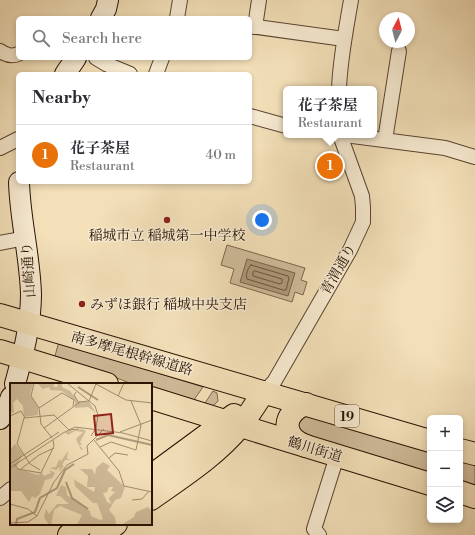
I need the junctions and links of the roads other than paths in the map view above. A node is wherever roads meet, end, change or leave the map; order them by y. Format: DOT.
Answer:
graph roads {
  1 [pos="108,0"];
  2 [pos="180,0"];
  3 [pos="259,0"];
  4 [pos="351,0"];
  5 [pos="102,16"];
  6 [pos="181,16"];
  7 [pos="253,26"];
  8 [pos="344,39"];
  9 [pos="0,51"];
  10 [pos="398,51"];
  11 [pos="16,55"];
  12 [pos="75,60"];
  13 [pos="99,60"];
  14 [pos="161,60"];
  15 [pos="66,72"];
  16 [pos="125,72"];
  17 [pos="157,72"];
  18 [pos="339,86"];
  19 [pos="252,117"];
  20 [pos="283,125"];
  21 [pos="341,138"];
  22 [pos="369,138"];
  23 [pos="16,140"];
  24 [pos="385,140"];
  25 [pos="0,148"];
  26 [pos="475,157"];
  27 [pos="19,184"];
  28 [pos="26,238"];
  29 [pos="0,243"];
  30 [pos="0,314"];
  31 [pos="29,323"];
  32 [pos="0,351"];
  33 [pos="22,358"];
  34 [pos="15,383"];
  35 [pos="104,383"];
  36 [pos="264,392"];
  37 [pos="152,398"];
  38 [pos="10,400"];
  39 [pos="306,404"];
  40 [pos="0,420"];
  41 [pos="233,423"];
  42 [pos="427,440"];
  43 [pos="307,447"];
  44 [pos="463,451"];
  45 [pos="475,454"];
  46 [pos="338,456"];
  47 [pos="152,475"];
  48 [pos="427,483"];
  49 [pos="10,490"];
  50 [pos="463,493"];
  51 [pos="475,497"];
  52 [pos="0,498"];
  53 [pos="152,498"];
  54 [pos="83,525"];
  55 [pos="115,525"];
  56 [pos="69,535"];
  57 [pos="101,535"];
  58 [pos="319,535"];
  1 -- 5 [label="street"];
  2 -- 6 [label="street"];
  3 -- 7 [label="street"];
  4 -- 8 [label="street"];
  7 -- 8 [label="street"];
  8 -- 18 [label="street"];
  9 -- 11 [label="street"];
  10 -- 24 [label="street"];
  12 -- 15 [label="street"];
  13 -- 16 [label="street"];
  14 -- 17 [label="street"];
  19 -- 20 [label="street"];
  21 -- 36 [label="street, 青渭通り"];
  22 -- 24 [label="street"];
  23 -- 25 [label="street"];
  24 -- 26 [label="street"];
  27 -- 28 [label="street, 山崎通り"];
  28 -- 29 [label="street"];
  28 -- 31 [label="street, 山崎通り"];
  30 -- 31 [label="main road, 南多摩尾根幹線道路 / 19"];
  31 -- 33 [label="street, 山崎通り"];
  31 -- 36 [label="main road, 南多摩尾根幹線道路 / 19"];
  32 -- 33 [label="main road"];
  33 -- 34 [label="street, 山崎通り"];
  33 -- 35 [label="main road"];
  36 -- 39 [label="main road, 19"];
  36 -- 41 [label="main road"];
  37 -- 41 [label="main road"];
  38 -- 40 [label="street"];
  39 -- 42 [label="main road, 19"];
  39 -- 43 [label="main road"];
  41 -- 43 [label="main road, 鶴川街道"];
  41 -- 47 [label="main road"];
  41 -- 53 [label="main road"];
  43 -- 46 [label="main road, 鶴川街道"];
  44 -- 45 [label="main road"];
  46 -- 48 [label="main road, 鶴川街道"];
  46 -- 58 [label="street"];
  49 -- 52 [label="street"];
  50 -- 51 [label="main road"];
  54 -- 56 [label="main road"];
  55 -- 57 [label="main road"];
}
